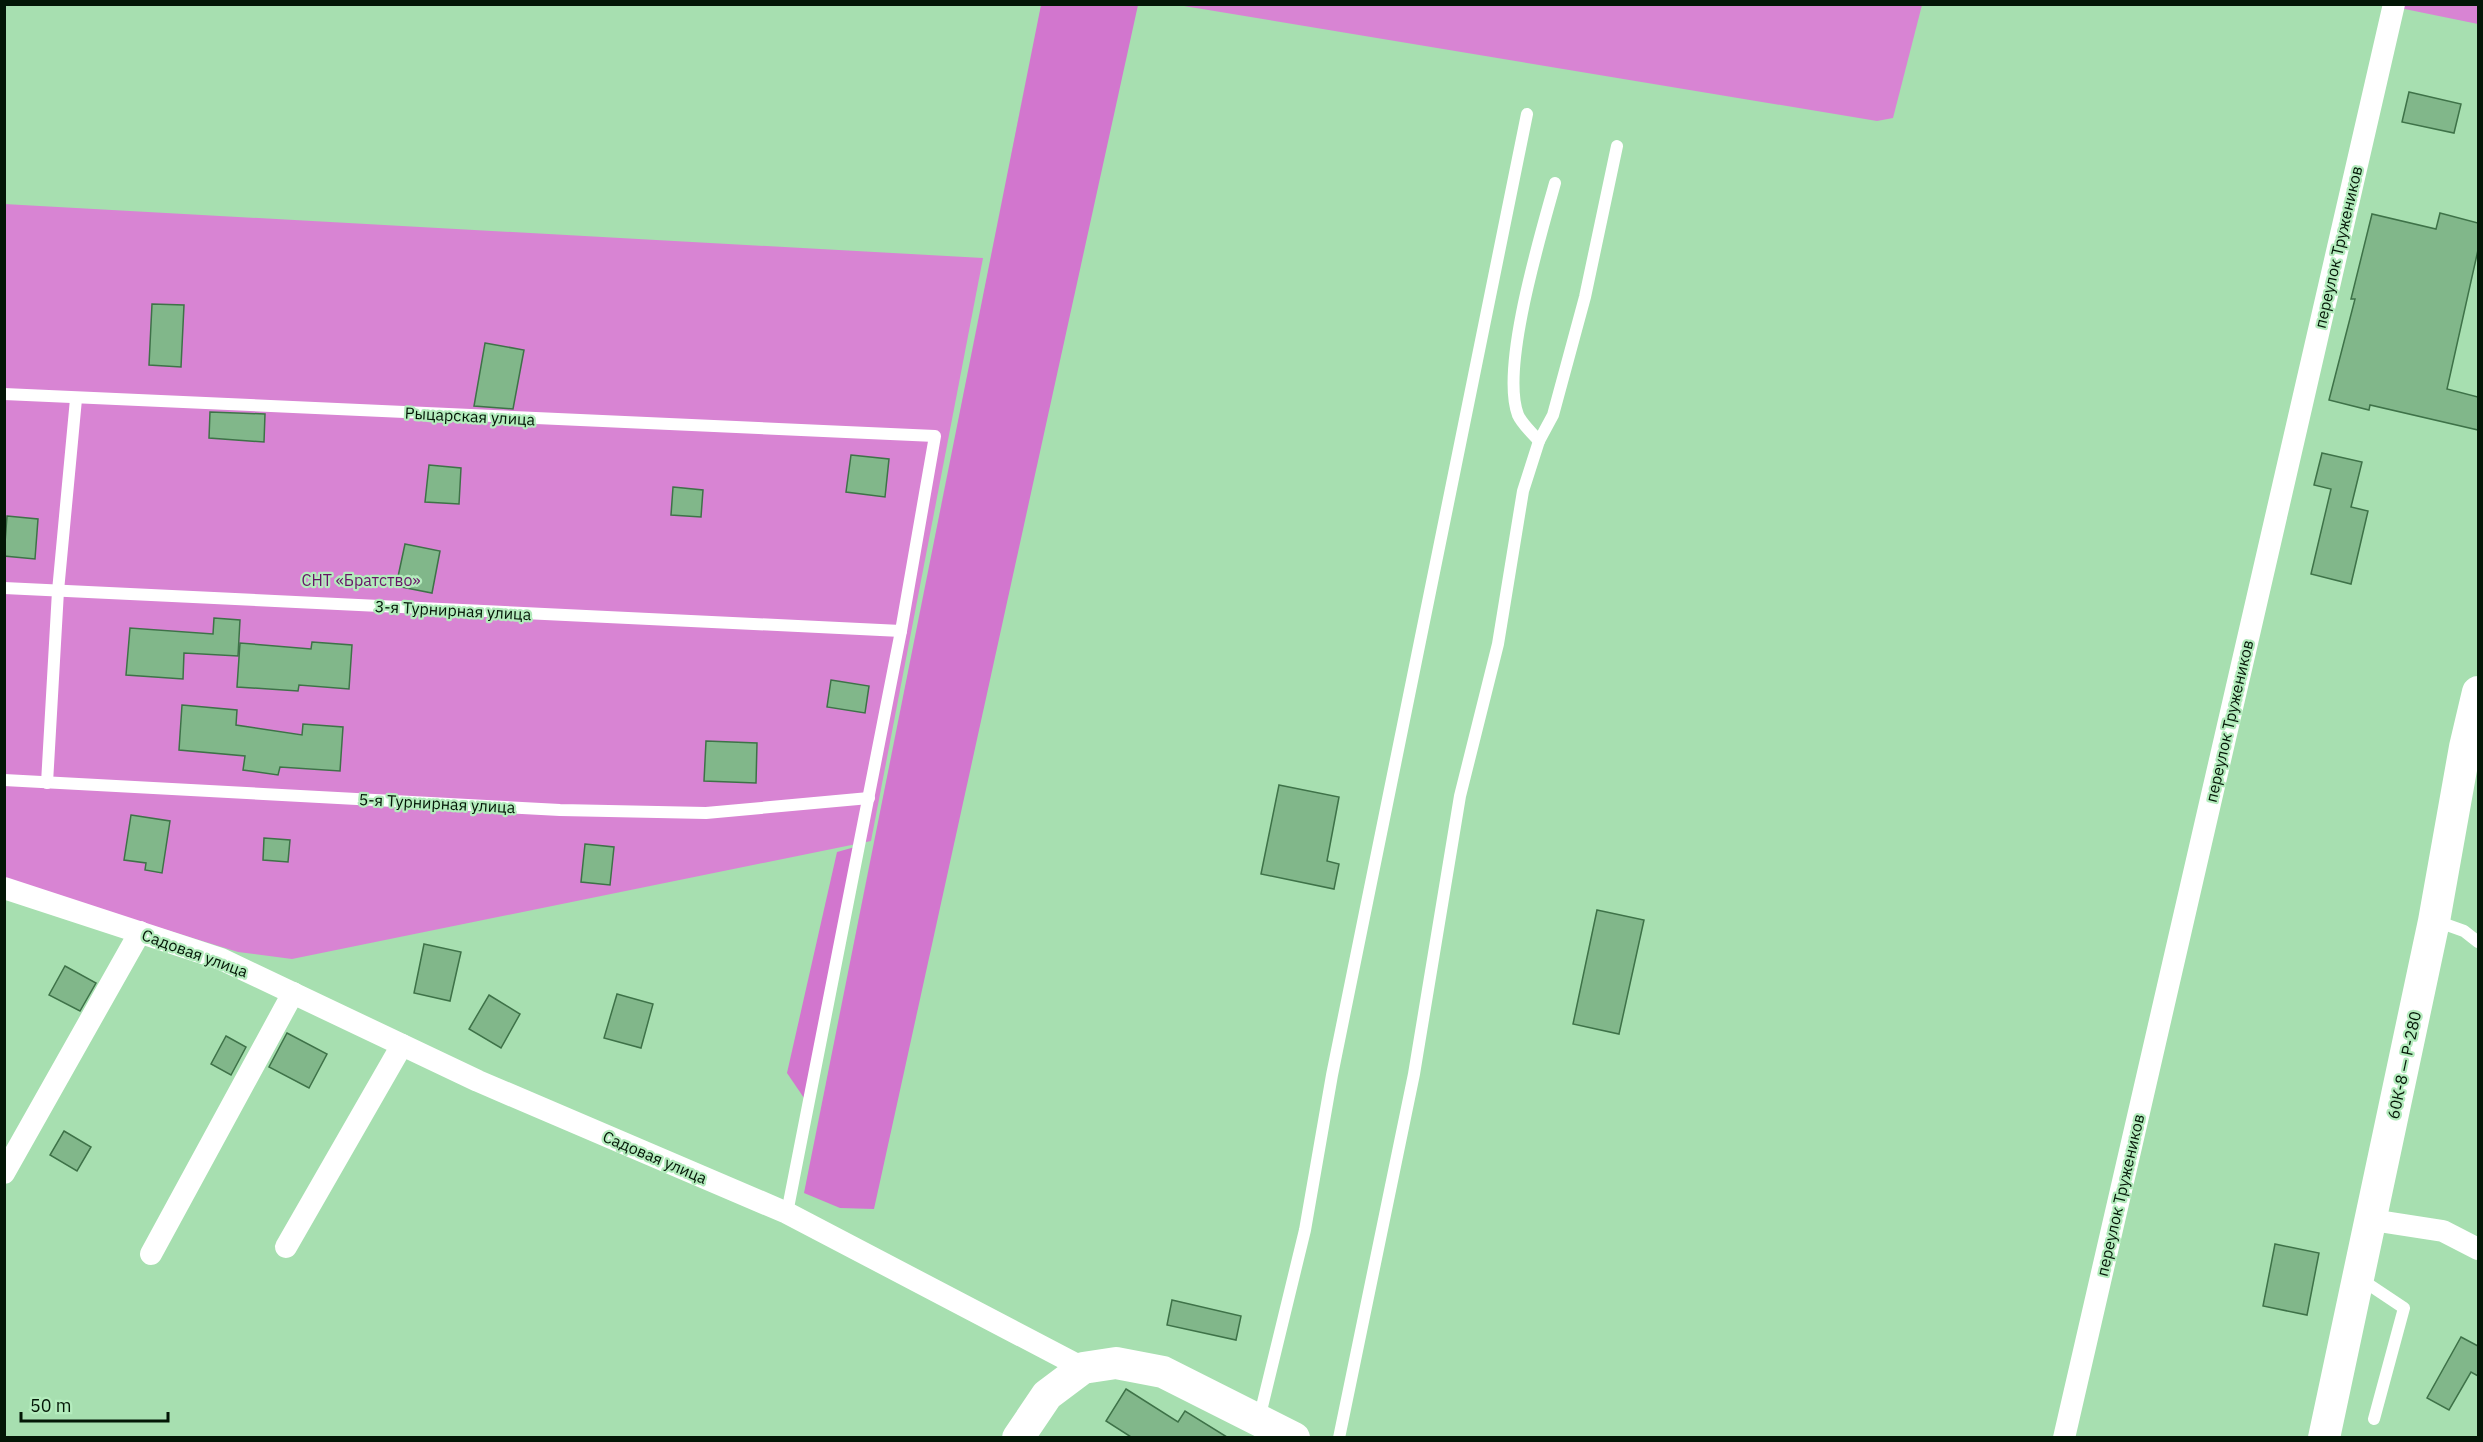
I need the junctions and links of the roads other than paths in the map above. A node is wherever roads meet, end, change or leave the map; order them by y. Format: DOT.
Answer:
graph roads {
  1 [pos="2394,4"];
  2 [pos="1527,114"];
  3 [pos="1617,146"];
  4 [pos="1555,183"];
  5 [pos="4,394"];
  6 [pos="76,399"];
  7 [pos="1539,441"];
  8 [pos="4,588"];
  9 [pos="58,591"];
  10 [pos="901,631"];
  11 [pos="2478,692"];
  12 [pos="2472,751"];
  13 [pos="4,780"];
  14 [pos="47,783"];
  15 [pos="868,798"];
  16 [pos="4,888"];
  17 [pos="2434,921"];
  18 [pos="140,932"];
  19 [pos="2478,942"];
  20 [pos="292,993"];
  21 [pos="402,1045"];
  22 [pos="4,1173"];
  23 [pos="787,1213"];
  24 [pos="2372,1220"];
  25 [pos="286,1247"];
  26 [pos="2478,1249"];
  27 [pos="151,1254"];
  28 [pos="2358,1277"];
  29 [pos="1083,1368"];
  30 [pos="2374,1419"];
  31 [pos="1259,1420"];
  32 [pos="1018,1437"];
  33 [pos="1294,1437"];
  34 [pos="1339,1437"];
  35 [pos="2064,1437"];
  36 [pos="2324,1437"];
  1 -- 35 [label="street, переулок Тружеников"];
  2 -- 31 [label="lane"];
  3 -- 7 [label="lane"];
  4 -- 7 [label="lane"];
  5 -- 6 [label="lane, Рыцарская улица"];
  6 -- 9 [label="lane"];
  6 -- 10 [label="lane, Рыцарская улица"];
  7 -- 34 [label="lane"];
  8 -- 9 [label="lane, 3-я Турнирная улица"];
  9 -- 10 [label="lane, 3-я Турнирная улица"];
  9 -- 14 [label="lane"];
  10 -- 15 [label="lane"];
  11 -- 12 [label="street, 60К-8 — Р-280"];
  12 -- 17 [label="street, 60К-8 — Р-280"];
  13 -- 14 [label="lane, 5-я Турнирная улица"];
  14 -- 15 [label="lane, 5-я Турнирная улица"];
  15 -- 23 [label="lane"];
  16 -- 18 [label="street, Садовая улица"];
  17 -- 19 [label="lane"];
  17 -- 24 [label="street, 60К-8 — Р-280"];
  18 -- 20 [label="street, Садовая улица"];
  18 -- 22 [label="street"];
  20 -- 21 [label="street, Садовая улица"];
  20 -- 27 [label="street"];
  21 -- 23 [label="street, Садовая улица"];
  21 -- 25 [label="street"];
  23 -- 29 [label="street, Садовая улица"];
  24 -- 26 [label="street"];
  24 -- 28 [label="street, 60К-8 — Р-280"];
  28 -- 30 [label="lane"];
  28 -- 36 [label="street, 60К-8 — Р-280"];
  29 -- 31 [label="street"];
  29 -- 32 [label="street"];
  31 -- 33 [label="street"];
}
